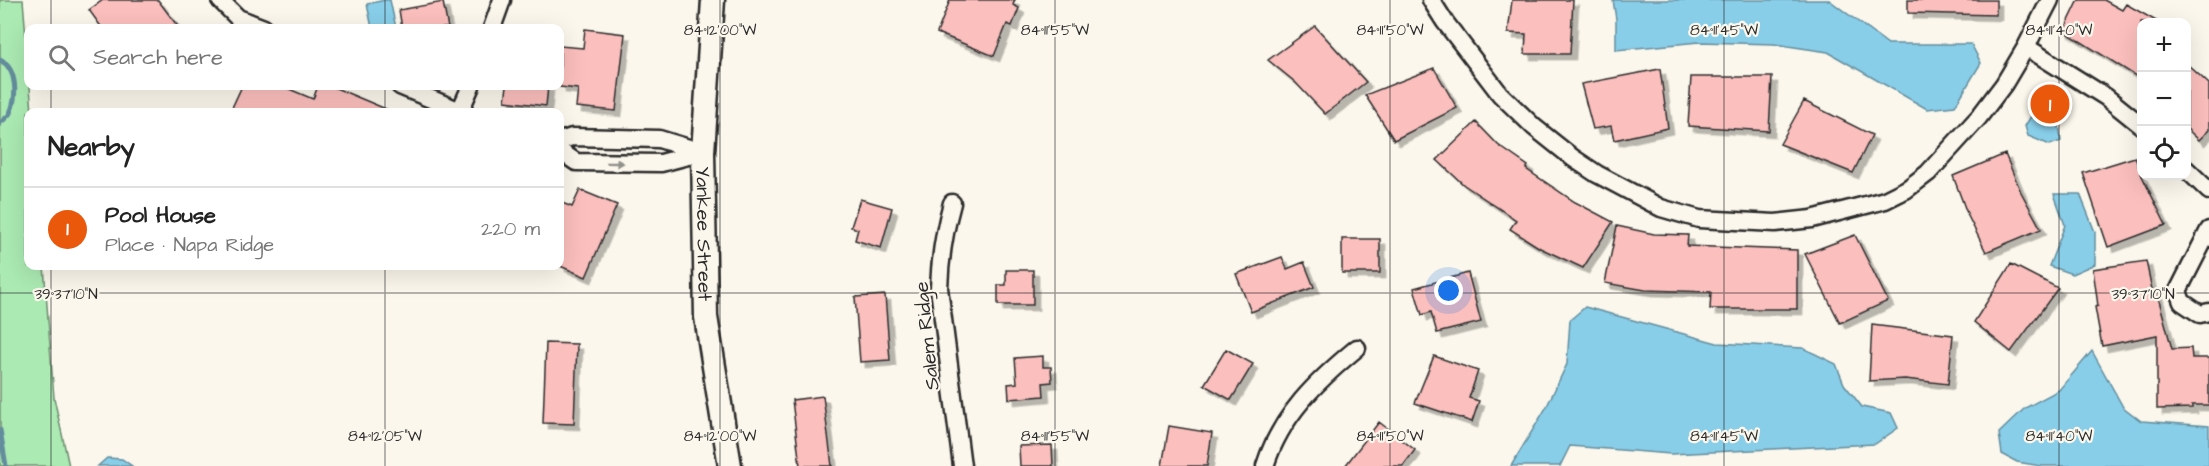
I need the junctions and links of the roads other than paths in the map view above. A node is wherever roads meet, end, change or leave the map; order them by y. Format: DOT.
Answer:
graph roads {
  1 [pos="220,0"];
  2 [pos="502,0"];
  3 [pos="713,0"];
  4 [pos="1431,0"];
  5 [pos="2050,0"];
  6 [pos="254,24"];
  7 [pos="493,24"];
  8 [pos="2026,47"];
  9 [pos="410,90"];
  10 [pos="470,90"];
  11 [pos="453,108"];
  12 [pos="464,108"];
  13 [pos="2137,122"];
  14 [pos="564,140"];
  15 [pos="703,152"];
  16 [pos="564,154"];
  17 [pos="2191,173"];
  18 [pos="2209,191"];
  19 [pos="952,203"];
  20 [pos="2209,230"];
  21 [pos="2209,312"];
  22 [pos="1358,348"];
  23 [pos="730,466"];
  24 [pos="962,466"];
  25 [pos="1266,466"];
  1 -- 6 [label="street"];
  2 -- 7 [label="street"];
  3 -- 15 [label="street, Yankee Street"];
  4 -- 8 [label="street"];
  5 -- 8 [label="street"];
  8 -- 13 [label="street"];
  9 -- 11 [label="street"];
  10 -- 12 [label="street"];
  14 -- 15 [label="street"];
  16 -- 15 [label="street, one-way"];
  15 -- 23 [label="street, Yankee Street"];
  17 -- 18 [label="street"];
  19 -- 24 [label="street, Salem Ridge"];
  20 -- 21 [label="street"];
  22 -- 25 [label="street"];
}
